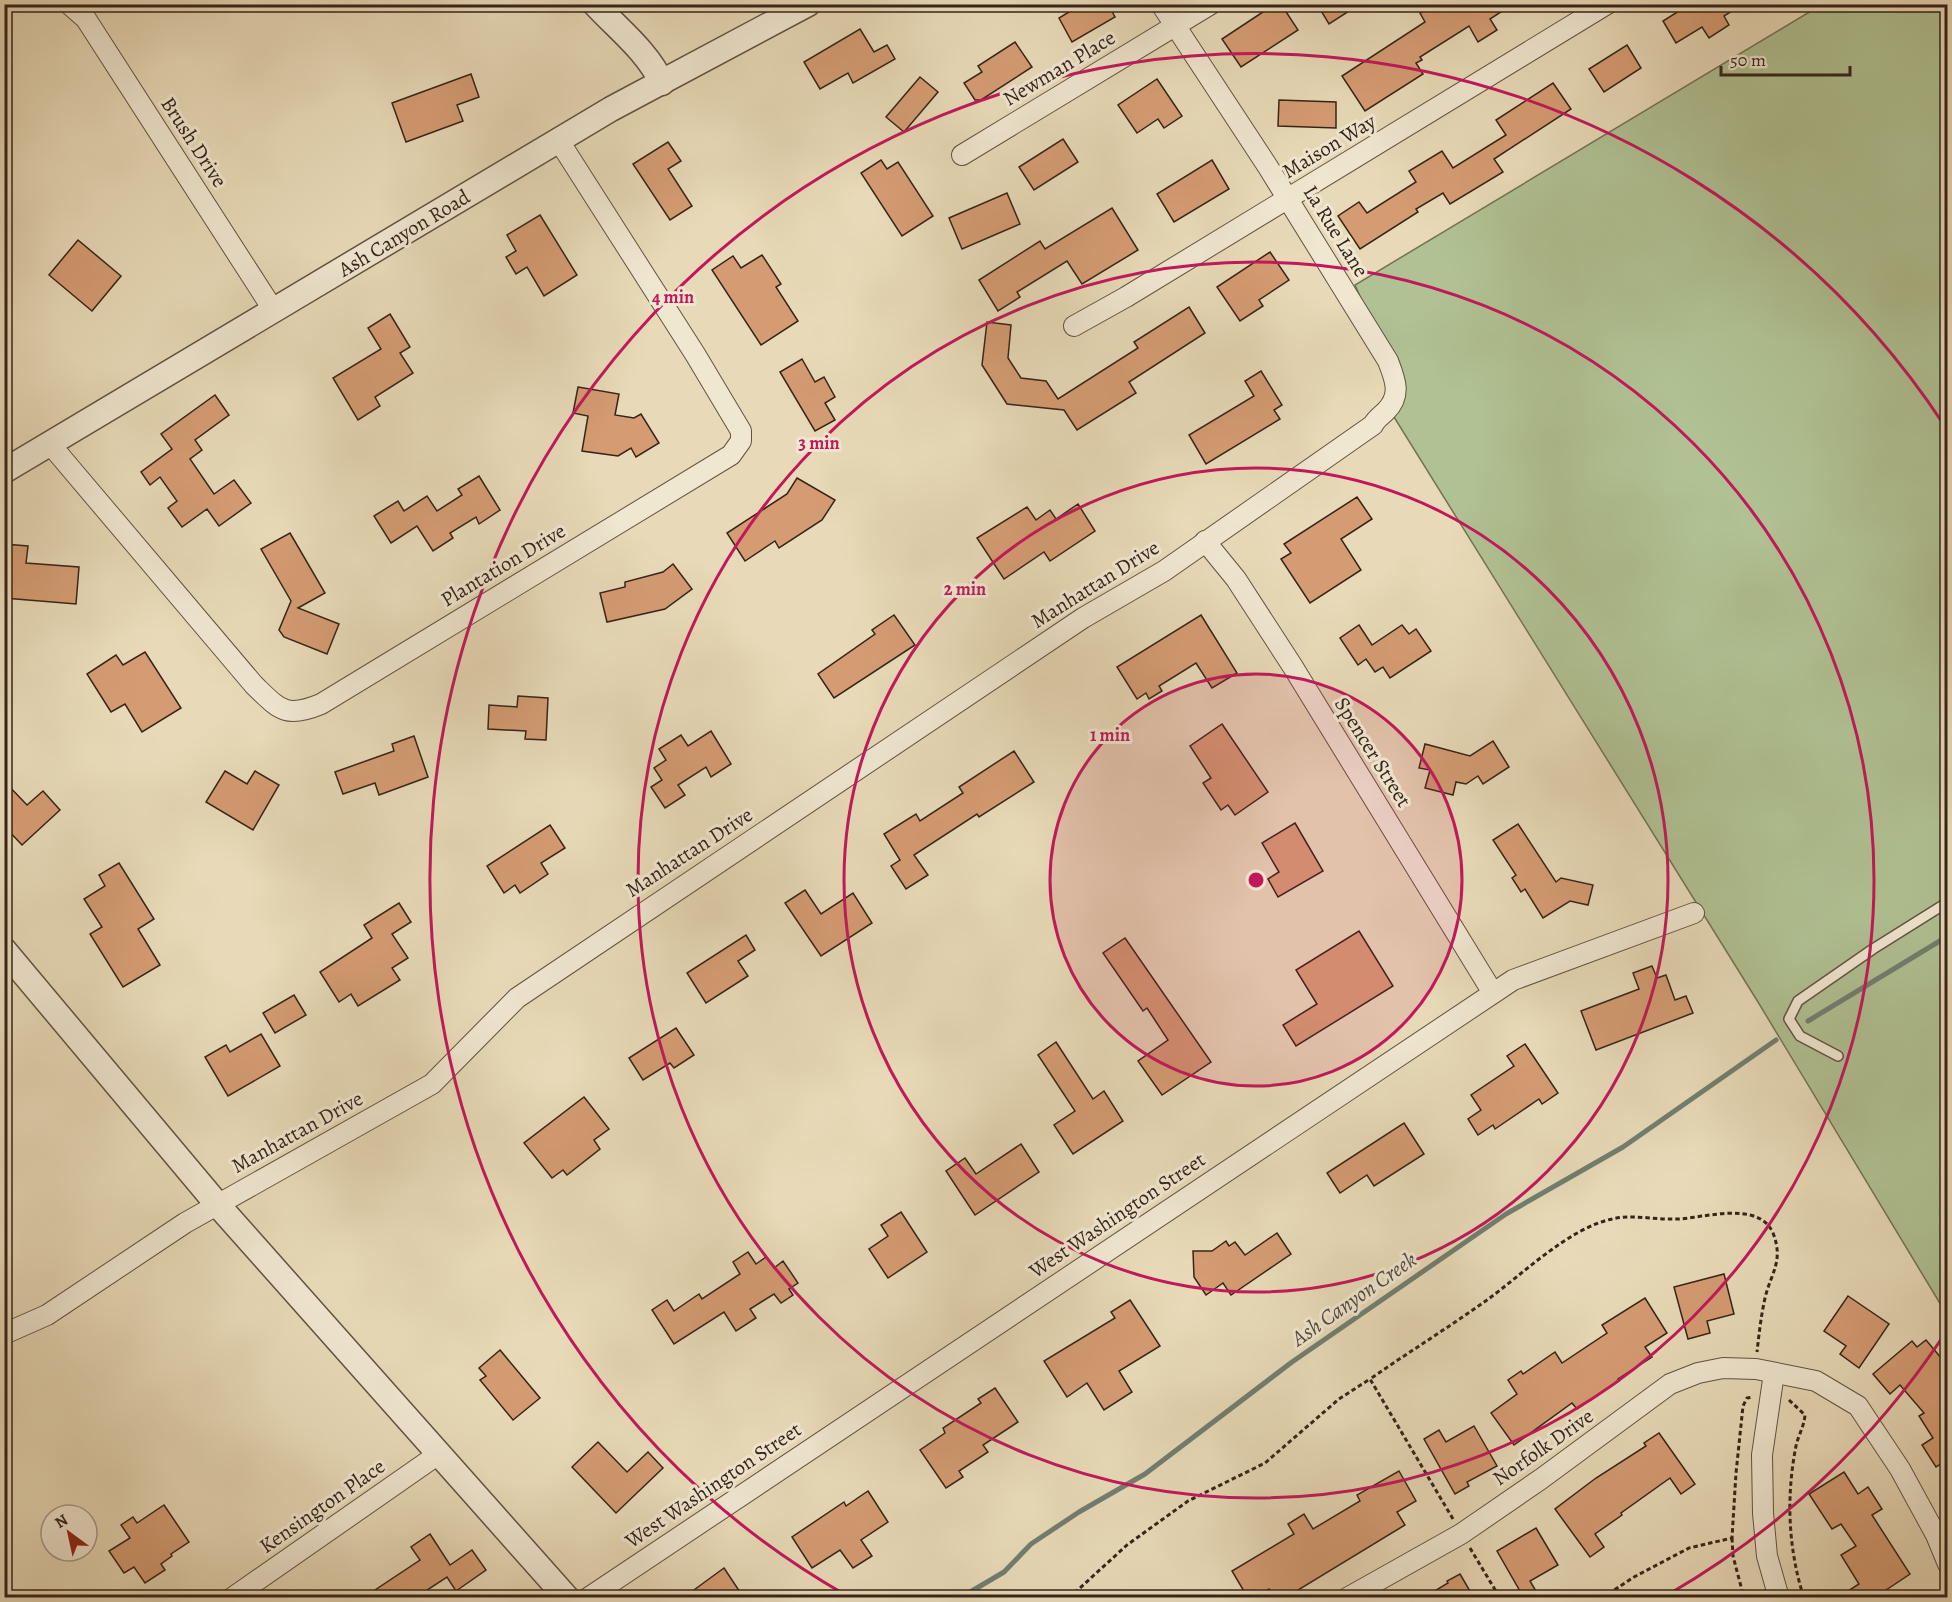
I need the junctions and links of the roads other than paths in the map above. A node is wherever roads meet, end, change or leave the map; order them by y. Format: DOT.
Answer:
graph roads {
  1 [pos="69,4"];
  2 [pos="595,4"];
  3 [pos="808,4"];
  4 [pos="1161,4"];
  5 [pos="1210,4"];
  6 [pos="1607,4"];
  7 [pos="1176,25"];
  8 [pos="662,83"];
  9 [pos="559,141"];
  10 [pos="962,155"];
  11 [pos="1287,199"];
  12 [pos="274,311"];
  13 [pos="1074,326"];
  14 [pos="1394,399"];
  15 [pos="50,444"];
  16 [pos="4,471"];
  17 [pos="1205,541"];
  18 [pos="1947,902"];
  19 [pos="1694,913"];
  20 [pos="4,950"];
  21 [pos="1492,993"];
  22 [pos="1838,1056"];
  23 [pos="217,1204"];
  24 [pos="4,1334"];
  25 [pos="1765,1371"];
  26 [pos="440,1453"];
  27 [pos="1947,1564"];
  28 [pos="232,1598"];
  29 [pos="567,1598"];
  30 [pos="588,1598"];
  31 [pos="1347,1598"];
  32 [pos="1779,1598"];
  1 -- 12 [label="street, Brush Drive"];
  2 -- 8 [label="street"];
  3 -- 8 [label="street, Ash Canyon Road"];
  4 -- 7 [label="street, La Rue Lane"];
  5 -- 7 [label="street, Newman Place"];
  6 -- 11 [label="street, Maison Way"];
  7 -- 10 [label="street, Newman Place"];
  7 -- 11 [label="street, La Rue Lane"];
  8 -- 9 [label="street, Ash Canyon Road"];
  9 -- 12 [label="street, Ash Canyon Road"];
  9 -- 15 [label="street, Plantation Drive"];
  11 -- 13 [label="street, Maison Way"];
  11 -- 14 [label="street, La Rue Lane"];
  12 -- 15 [label="street, Ash Canyon Road"];
  14 -- 17 [label="street, Manhattan Drive"];
  15 -- 16 [label="street, Ash Canyon Road"];
  17 -- 21 [label="street, Spencer Street"];
  17 -- 23 [label="street, Manhattan Drive"];
  18 -- 22 [label="lane"];
  19 -- 21 [label="street, West Washington Street"];
  20 -- 23 [label="street"];
  21 -- 30 [label="street, West Washington Street"];
  23 -- 24 [label="street, Manhattan Drive"];
  23 -- 26 [label="street"];
  25 -- 27 [label="street, Norfolk Drive"];
  25 -- 31 [label="street, Norfolk Drive"];
  25 -- 32 [label="street"];
  26 -- 28 [label="street, Kensington Place"];
  26 -- 29 [label="street"];
}
